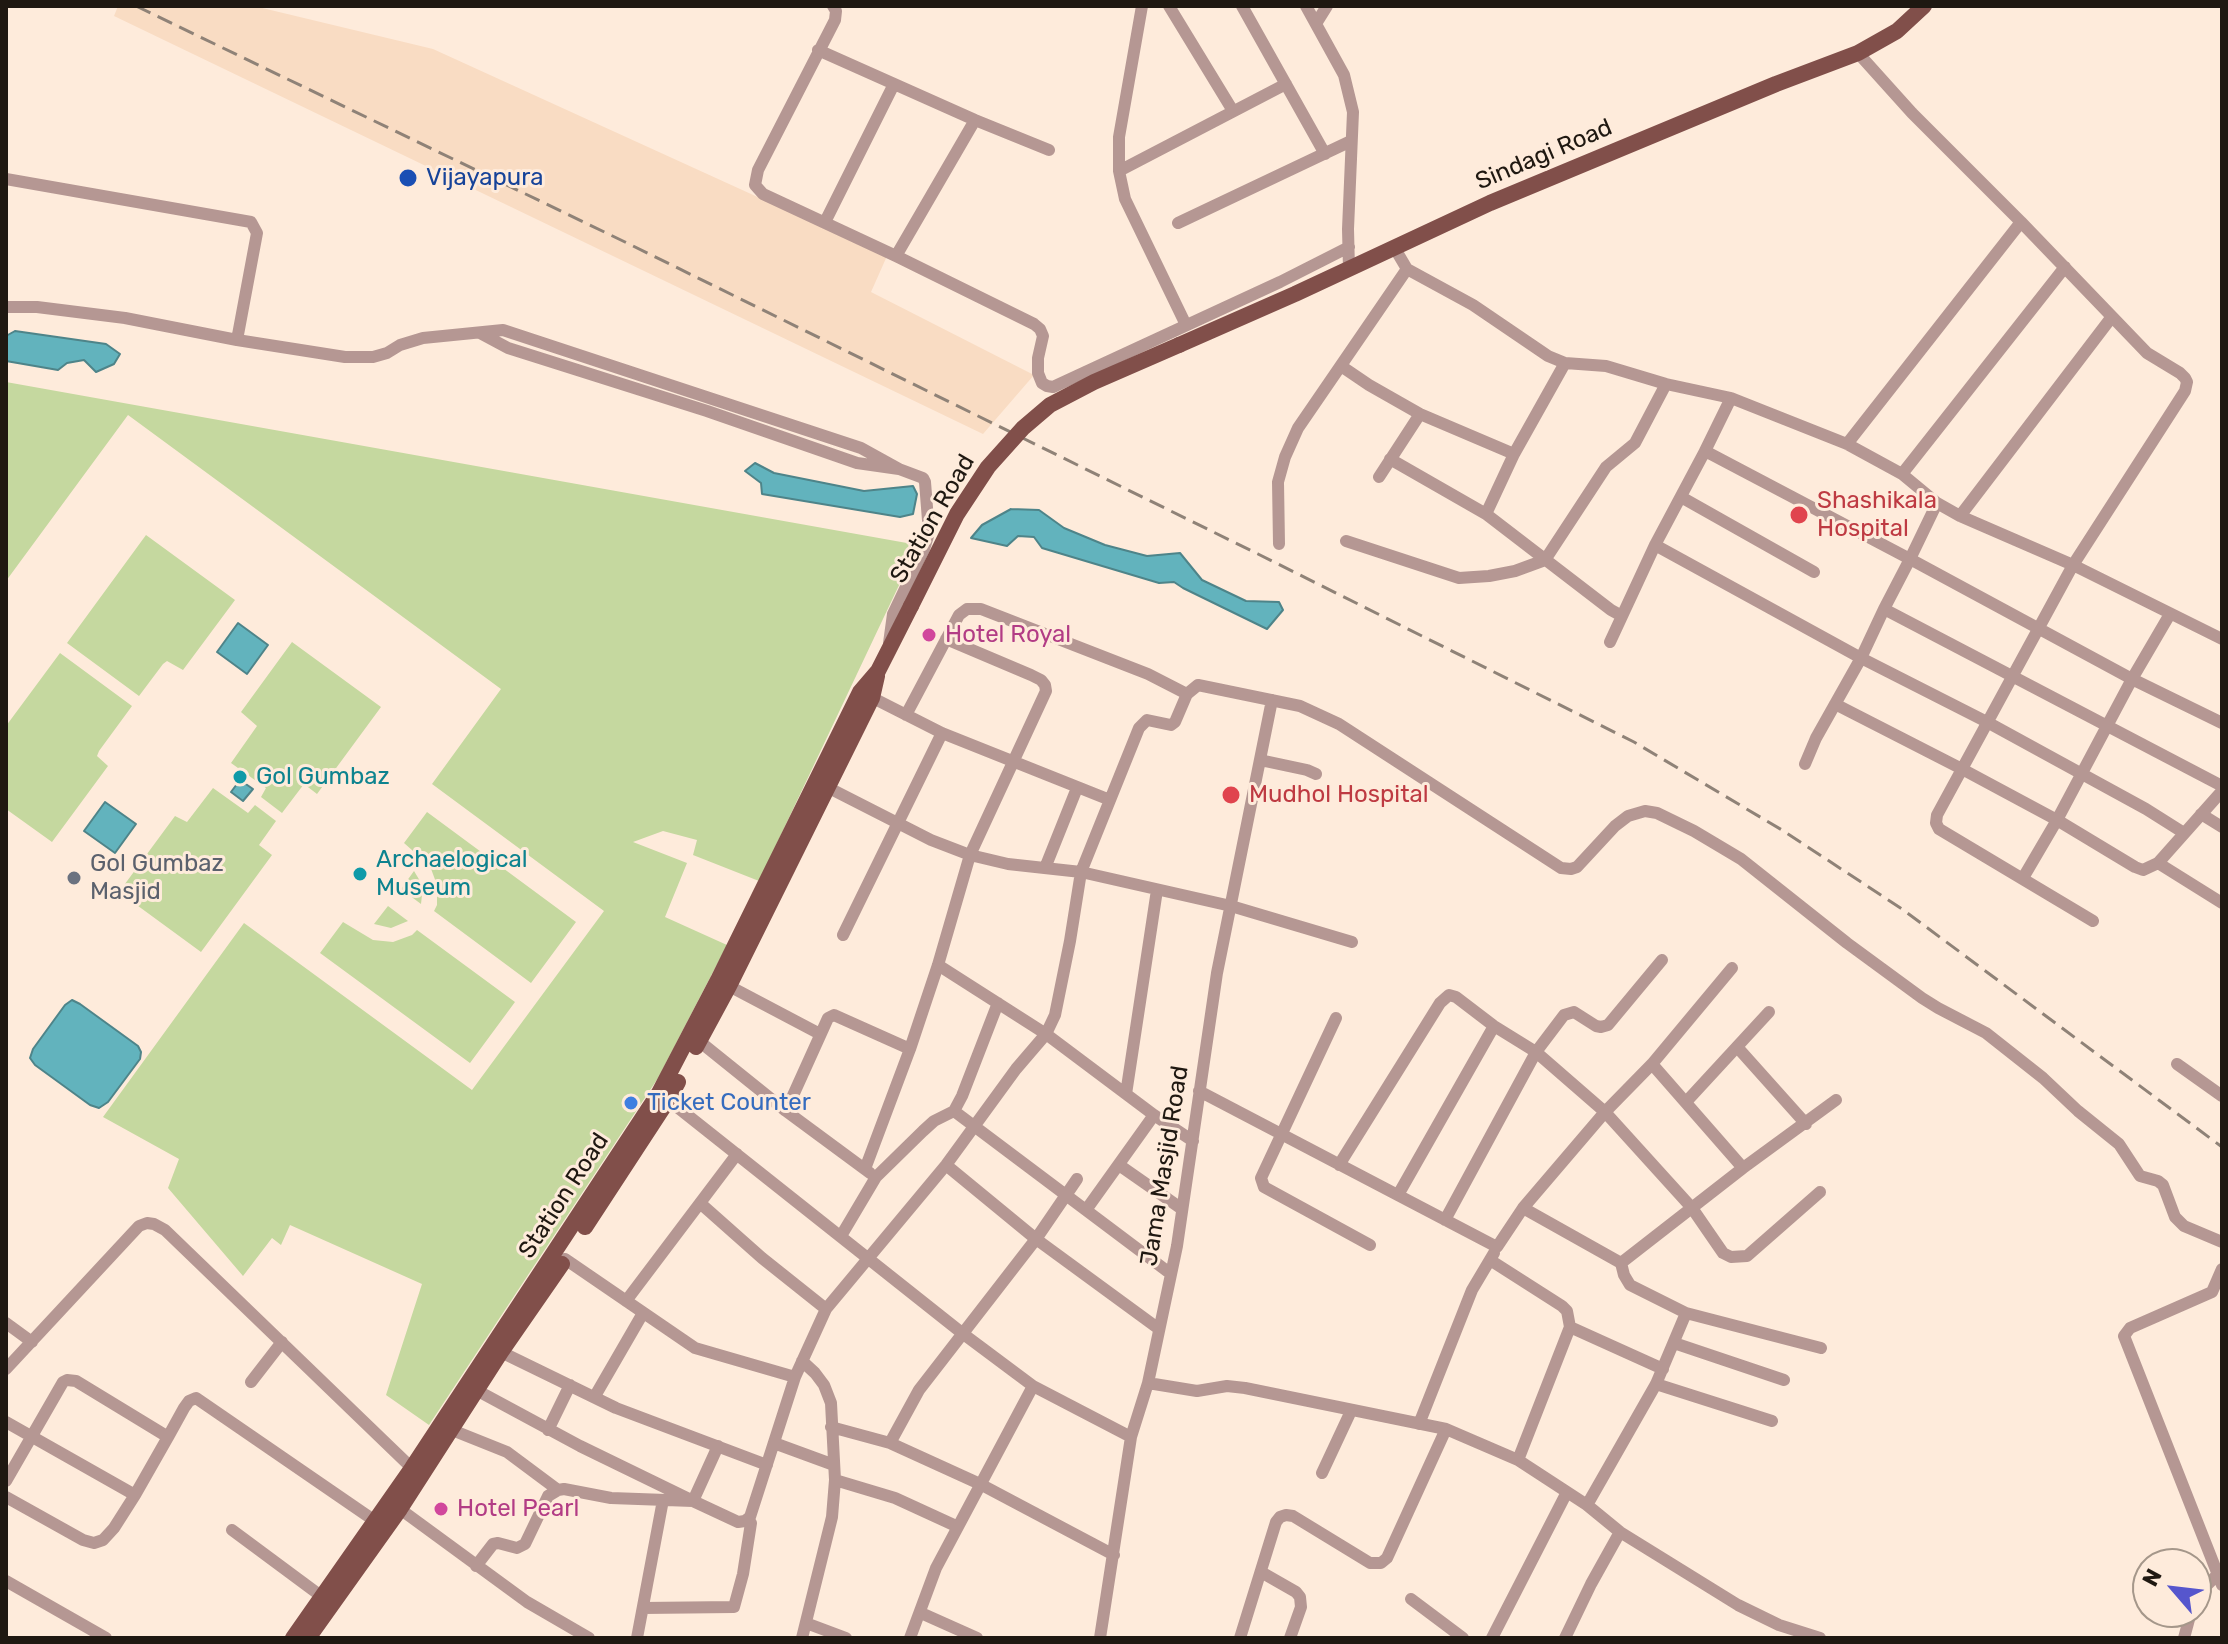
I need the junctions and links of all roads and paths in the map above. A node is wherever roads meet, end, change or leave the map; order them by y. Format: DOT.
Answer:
graph roads {
  1 [pos="833,6"];
  2 [pos="1142,6"];
  3 [pos="1169,6"];
  4 [pos="1242,6"];
  5 [pos="1306,6"];
  6 [pos="1327,6"];
  7 [pos="1924,6"];
  8 [pos="1317,22"];
  9 [pos="818,50"];
  10 [pos="1858,53"];
  11 [pos="894,84"];
  12 [pos="1286,84"];
  13 [pos="1233,111"];
  14 [pos="975,120"];
  15 [pos="1351,141"];
  16 [pos="1049,150"];
  17 [pos="1325,154"];
  18 [pos="1119,171"];
  19 [pos="6,179"];
  20 [pos="825,222"];
  21 [pos="2021,222"];
  22 [pos="1178,223"];
  23 [pos="1349,247"];
  24 [pos="1394,247"];
  25 [pos="896,256"];
  26 [pos="2065,267"];
  27 [pos="1349,269"];
  28 [pos="1407,269"];
  29 [pos="6,307"];
  30 [pos="2111,318"];
  31 [pos="1186,325"];
  32 [pos="237,340"];
  33 [pos="1179,345"];
  34 [pos="1565,363"];
  35 [pos="1341,366"];
  36 [pos="1666,384"];
  37 [pos="1731,398"];
  38 [pos="1420,414"];
  39 [pos="1847,444"];
  40 [pos="1705,451"];
  41 [pos="1514,454"];
  42 [pos="1390,459"];
  43 [pos="1902,474"];
  44 [pos="1379,477"];
  45 [pos="1681,497"];
  46 [pos="1937,503"];
  47 [pos="1486,514"];
  48 [pos="1960,516"];
  49 [pos="1346,541"];
  50 [pos="1279,544"];
  51 [pos="1655,545"];
  52 [pos="1910,559"];
  53 [pos="1545,560"];
  54 [pos="2073,565"];
  55 [pos="1814,572"];
  56 [pos="1884,609"];
  57 [pos="2170,614"];
  58 [pos="1622,616"];
  59 [pos="2039,629"];
  60 [pos="946,639"];
  61 [pos="2222,639"];
  62 [pos="1610,642"];
  63 [pos="888,650"];
  64 [pos="1861,658"];
  65 [pos="2012,676"];
  66 [pos="2132,679"];
  67 [pos="1187,694"];
  68 [pos="866,695"];
  69 [pos="1272,700"];
  70 [pos="1835,704"];
  71 [pos="906,715"];
  72 [pos="1987,722"];
  73 [pos="2222,723"];
  74 [pos="2107,726"];
  75 [pos="942,733"];
  76 [pos="1260,760"];
  77 [pos="1013,762"];
  78 [pos="1805,764"];
  79 [pos="1962,769"];
  80 [pos="1316,774"];
  81 [pos="2081,774"];
  82 [pos="827,787"];
  83 [pos="1077,788"];
  84 [pos="2222,788"];
  85 [pos="1110,800"];
  86 [pos="2201,814"];
  87 [pos="2057,820"];
  88 [pos="897,823"];
  89 [pos="2222,827"];
  90 [pos="2184,833"];
  91 [pos="970,855"];
  92 [pos="2158,863"];
  93 [pos="1045,868"];
  94 [pos="1081,872"];
  95 [pos="2023,878"];
  96 [pos="1157,890"];
  97 [pos="2222,903"];
  98 [pos="1231,906"];
  99 [pos="2093,921"];
  100 [pos="843,935"];
  101 [pos="1352,942"];
  102 [pos="1662,960"];
  103 [pos="938,965"];
  104 [pos="1732,968"];
  105 [pos="729,986"];
  106 [pos="1002,1006"];
  107 [pos="1769,1012"];
  108 [pos="1336,1018"];
  109 [pos="1494,1026"];
  110 [pos="820,1034"];
  111 [pos="1046,1034"];
  112 [pos="699,1041"];
  113 [pos="1738,1048"];
  114 [pos="910,1049"];
  115 [pos="1536,1052"];
  116 [pos="1652,1064"];
  117 [pos="2177,1064"];
  118 [pos="1199,1091"];
  119 [pos="1126,1094"];
  120 [pos="2222,1096"];
  121 [pos="664,1097"];
  122 [pos="1836,1100"];
  123 [pos="1686,1102"];
  124 [pos="786,1111"];
  125 [pos="954,1111"];
  126 [pos="1605,1112"];
  127 [pos="1154,1115"];
  128 [pos="1806,1124"];
  129 [pos="975,1126"];
  130 [pos="1281,1134"];
  131 [pos="1193,1141"];
  132 [pos="737,1154"];
  133 [pos="946,1165"];
  134 [pos="1119,1165"];
  135 [pos="1339,1165"];
  136 [pos="1743,1168"];
  137 [pos="865,1169"];
  138 [pos="876,1177"];
  139 [pos="1077,1179"];
  140 [pos="1820,1192"];
  141 [pos="1066,1195"];
  142 [pos="1398,1195"];
  143 [pos="700,1203"];
  144 [pos="1523,1208"];
  145 [pos="1692,1208"];
  146 [pos="1182,1209"];
  147 [pos="1086,1210"];
  148 [pos="1445,1220"];
  149 [pos="841,1236"];
  150 [pos="1036,1239"];
  151 [pos="2222,1242"];
  152 [pos="1370,1245"];
  153 [pos="1497,1247"];
  154 [pos="565,1259"];
  155 [pos="870,1259"];
  156 [pos="1490,1260"];
  157 [pos="1621,1263"];
  158 [pos="2222,1269"];
  159 [pos="1171,1274"];
  160 [pos="2217,1294"];
  161 [pos="626,1301"];
  162 [pos="826,1309"];
  163 [pos="643,1313"];
  164 [pos="1686,1313"];
  165 [pos="6,1323"];
  166 [pos="1570,1327"];
  167 [pos="1159,1329"];
  168 [pos="962,1333"];
  169 [pos="32,1342"];
  170 [pos="282,1342"];
  171 [pos="1674,1343"];
  172 [pos="1821,1348"];
  173 [pos="501,1352"];
  174 [pos="802,1361"];
  175 [pos="6,1369"];
  176 [pos="1663,1369"];
  177 [pos="795,1377"];
  178 [pos="1784,1380"];
  179 [pos="251,1382"];
  180 [pos="1148,1383"];
  181 [pos="1656,1384"];
  182 [pos="570,1385"];
  183 [pos="1033,1386"];
  184 [pos="478,1391"];
  185 [pos="595,1396"];
  186 [pos="1351,1411"];
  187 [pos="1772,1421"];
  188 [pos="6,1422"];
  189 [pos="1419,1424"];
  190 [pos="831,1427"];
  191 [pos="1446,1429"];
  192 [pos="452,1430"];
  193 [pos="548,1430"];
  194 [pos="31,1437"];
  195 [pos="168,1437"];
  196 [pos="1131,1437"];
  197 [pos="774,1443"];
  198 [pos="890,1443"];
  199 [pos="718,1446"];
  200 [pos="1518,1460"];
  201 [pos="767,1465"];
  202 [pos="834,1465"];
  203 [pos="417,1472"];
  204 [pos="1322,1473"];
  205 [pos="835,1480"];
  206 [pos="6,1481"];
  207 [pos="980,1484"];
  208 [pos="558,1490"];
  209 [pos="1567,1492"];
  210 [pos="135,1495"];
  211 [pos="6,1497"];
  212 [pos="663,1500"];
  213 [pos="693,1501"];
  214 [pos="1587,1505"];
  215 [pos="400,1509"];
  216 [pos="375,1521"];
  217 [pos="751,1523"];
  218 [pos="956,1526"];
  219 [pos="232,1530"];
  220 [pos="1620,1532"];
  221 [pos="1114,1555"];
  222 [pos="476,1566"];
  223 [pos="1261,1572"];
  224 [pos="2220,1580"];
  225 [pos="6,1581"];
  226 [pos="321,1596"];
  227 [pos="1411,1599"];
  228 [pos="643,1608"];
  229 [pos="921,1613"];
  230 [pos="806,1623"];
  231 [pos="106,1638"];
  232 [pos="293,1638"];
  233 [pos="308,1638"];
  234 [pos="589,1638"];
  235 [pos="637,1638"];
  236 [pos="802,1638"];
  237 [pos="846,1638"];
  238 [pos="910,1638"];
  239 [pos="977,1638"];
  240 [pos="1100,1638"];
  241 [pos="1240,1638"];
  242 [pos="1290,1638"];
  243 [pos="1463,1638"];
  244 [pos="1492,1638"];
  245 [pos="1565,1638"];
  246 [pos="1820,1638"];
  1 -- 9 [label="street"];
  2 -- 18 [label="street"];
  3 -- 13 [label="street"];
  4 -- 12 [label="street"];
  5 -- 8 [label="street"];
  6 -- 8 [label="street"];
  7 -- 10 [label="main road, Sindagi Road"];
  8 -- 15 [label="street"];
  9 -- 11 [label="street"];
  9 -- 20 [label="street"];
  10 -- 21 [label="street"];
  10 -- 24 [label="main road, Sindagi Road"];
  11 -- 14 [label="street"];
  11 -- 20 [label="street"];
  12 -- 13 [label="street"];
  12 -- 17 [label="street"];
  13 -- 18 [label="street"];
  14 -- 16 [label="street"];
  14 -- 25 [label="street"];
  15 -- 17 [label="street"];
  15 -- 23 [label="street"];
  17 -- 22 [label="street"];
  18 -- 31 [label="street"];
  19 -- 32 [label="street"];
  20 -- 25 [label="street"];
  21 -- 26 [label="street"];
  21 -- 39 [label="street"];
  23 -- 27 [label="street"];
  23 -- 31 [label="street"];
  24 -- 27 [label="main road, Sindagi Road"];
  24 -- 28 [label="street"];
  25 -- 31 [label="street"];
  26 -- 30 [label="street"];
  26 -- 43 [label="street"];
  27 -- 33 [label="main road, Sindagi Road"];
  28 -- 34 [label="street"];
  28 -- 35 [label="street"];
  29 -- 32 [label="street"];
  30 -- 48 [label="street"];
  30 -- 54 [label="street"];
  32 -- 63 [label="street"];
  33 -- 63 [label="main road, Station Road, bridge"];
  34 -- 36 [label="street"];
  34 -- 41 [label="street"];
  35 -- 38 [label="street"];
  35 -- 50 [label="street"];
  36 -- 37 [label="street"];
  36 -- 53 [label="street"];
  37 -- 39 [label="street"];
  37 -- 40 [label="street"];
  38 -- 41 [label="street"];
  38 -- 42 [label="street"];
  39 -- 43 [label="street"];
  40 -- 45 [label="street"];
  40 -- 52 [label="street"];
  41 -- 47 [label="street"];
  42 -- 44 [label="street"];
  42 -- 47 [label="street"];
  43 -- 46 [label="street"];
  45 -- 51 [label="street"];
  45 -- 55 [label="street"];
  46 -- 48 [label="street"];
  46 -- 52 [label="street"];
  47 -- 53 [label="street"];
  48 -- 54 [label="street"];
  49 -- 53 [label="street"];
  51 -- 58 [label="street"];
  51 -- 64 [label="street"];
  52 -- 56 [label="street"];
  52 -- 59 [label="street"];
  53 -- 58 [label="street"];
  54 -- 57 [label="street"];
  54 -- 59 [label="street"];
  56 -- 64 [label="street"];
  56 -- 65 [label="street"];
  57 -- 61 [label="street"];
  57 -- 66 [label="street"];
  58 -- 62 [label="street"];
  59 -- 65 [label="street"];
  59 -- 66 [label="street"];
  60 -- 67 [label="street"];
  60 -- 71 [label="street"];
  60 -- 77 [label="street"];
  63 -- 68 [label="main road, Station Road"];
  64 -- 70 [label="street"];
  64 -- 72 [label="street"];
  65 -- 72 [label="street"];
  65 -- 74 [label="street"];
  66 -- 73 [label="street"];
  66 -- 74 [label="street"];
  67 -- 69 [label="street"];
  67 -- 85 [label="street"];
  68 -- 71 [label="street"];
  68 -- 82 [label="main road, Station Road"];
  68 -- 121 [label="main road, Station Road"];
  69 -- 76 [label="street, Jama Masjid Road"];
  69 -- 151 [label="street"];
  70 -- 78 [label="street"];
  70 -- 79 [label="street"];
  71 -- 75 [label="street"];
  72 -- 79 [label="street"];
  72 -- 81 [label="street"];
  74 -- 81 [label="street"];
  74 -- 84 [label="street"];
  75 -- 77 [label="street"];
  75 -- 88 [label="street"];
  76 -- 80 [label="street"];
  76 -- 98 [label="street, Jama Masjid Road"];
  77 -- 83 [label="street"];
  77 -- 91 [label="street"];
  79 -- 87 [label="street"];
  79 -- 95 [label="street"];
  81 -- 87 [label="street"];
  81 -- 90 [label="street"];
  82 -- 88 [label="street"];
  82 -- 105 [label="main road, Station Road"];
  83 -- 85 [label="street"];
  83 -- 93 [label="street"];
  84 -- 86 [label="street"];
  85 -- 94 [label="street"];
  86 -- 89 [label="street"];
  86 -- 90 [label="street"];
  87 -- 92 [label="street"];
  87 -- 95 [label="street"];
  88 -- 91 [label="street"];
  88 -- 100 [label="street"];
  90 -- 92 [label="street"];
  91 -- 93 [label="street"];
  91 -- 103 [label="street"];
  92 -- 97 [label="street"];
  93 -- 94 [label="street"];
  94 -- 96 [label="street"];
  94 -- 111 [label="street"];
  95 -- 99 [label="street"];
  96 -- 98 [label="street"];
  96 -- 119 [label="street"];
  98 -- 101 [label="street"];
  98 -- 118 [label="street, Jama Masjid Road"];
  102 -- 115 [label="street"];
  103 -- 106 [label="street"];
  103 -- 114 [label="street"];
  104 -- 116 [label="street"];
  105 -- 110 [label="street"];
  105 -- 112 [label="main road, Station Road"];
  106 -- 111 [label="street"];
  106 -- 125 [label="street"];
  107 -- 113 [label="street"];
  108 -- 130 [label="street"];
  109 -- 115 [label="street"];
  109 -- 135 [label="street"];
  109 -- 142 [label="street"];
  110 -- 114 [label="street"];
  110 -- 124 [label="street"];
  111 -- 119 [label="street"];
  111 -- 129 [label="street"];
  112 -- 121 [label="main road, Station Road"];
  112 -- 124 [label="street"];
  113 -- 123 [label="street"];
  113 -- 128 [label="street"];
  114 -- 137 [label="street"];
  115 -- 126 [label="street"];
  115 -- 148 [label="street"];
  116 -- 123 [label="street"];
  116 -- 126 [label="street"];
  117 -- 120 [label="street"];
  118 -- 130 [label="street"];
  118 -- 131 [label="street, Jama Masjid Road"];
  119 -- 127 [label="street"];
  121 -- 132 [label="street"];
  121 -- 154 [label="main road, Station Road"];
  121 -- 203 [label="main road, Station Road"];
  122 -- 128 [label="street"];
  123 -- 136 [label="street"];
  124 -- 137 [label="street"];
  125 -- 129 [label="street"];
  125 -- 138 [label="street"];
  126 -- 144 [label="street"];
  126 -- 145 [label="street"];
  127 -- 131 [label="street"];
  127 -- 134 [label="street"];
  128 -- 136 [label="street"];
  129 -- 133 [label="street"];
  129 -- 141 [label="street"];
  130 -- 135 [label="street"];
  130 -- 152 [label="street"];
  131 -- 146 [label="street, Jama Masjid Road"];
  132 -- 143 [label="street"];
  132 -- 149 [label="street"];
  133 -- 150 [label="street"];
  133 -- 155 [label="street"];
  134 -- 146 [label="street"];
  134 -- 147 [label="street"];
  135 -- 142 [label="street"];
  136 -- 145 [label="street"];
  137 -- 138 [label="street"];
  138 -- 149 [label="street"];
  139 -- 141 [label="street"];
  140 -- 145 [label="street"];
  141 -- 147 [label="street"];
  141 -- 150 [label="street"];
  142 -- 148 [label="street"];
  143 -- 161 [label="street"];
  143 -- 162 [label="street"];
  144 -- 153 [label="street"];
  144 -- 157 [label="street"];
  145 -- 157 [label="street"];
  146 -- 159 [label="street, Jama Masjid Road"];
  147 -- 159 [label="street"];
  148 -- 153 [label="street"];
  149 -- 155 [label="street"];
  150 -- 167 [label="street"];
  150 -- 168 [label="street"];
  153 -- 156 [label="street"];
  154 -- 161 [label="street"];
  154 -- 173 [label="main road, Station Road"];
  155 -- 162 [label="street"];
  155 -- 168 [label="street"];
  156 -- 166 [label="street"];
  156 -- 189 [label="street"];
  157 -- 164 [label="street"];
  158 -- 160 [label="street"];
  159 -- 167 [label="street, Jama Masjid Road"];
  160 -- 224 [label="street"];
  161 -- 163 [label="street"];
  162 -- 174 [label="street"];
  163 -- 177 [label="street"];
  163 -- 185 [label="street"];
  164 -- 171 [label="street"];
  164 -- 172 [label="street"];
  165 -- 169 [label="street"];
  166 -- 176 [label="street"];
  166 -- 200 [label="street"];
  167 -- 180 [label="street, Jama Masjid Road"];
  168 -- 183 [label="street"];
  168 -- 198 [label="street"];
  169 -- 170 [label="street"];
  169 -- 175 [label="street"];
  170 -- 179 [label="street"];
  170 -- 203 [label="street"];
  171 -- 176 [label="street"];
  171 -- 178 [label="street"];
  173 -- 182 [label="street"];
  173 -- 184 [label="main road, Station Road"];
  174 -- 177 [label="street"];
  174 -- 190 [label="street"];
  176 -- 181 [label="street"];
  177 -- 197 [label="street"];
  180 -- 186 [label="street"];
  180 -- 196 [label="street, Jama Masjid Road"];
  181 -- 187 [label="street"];
  181 -- 214 [label="street"];
  182 -- 185 [label="street"];
  182 -- 193 [label="street"];
  183 -- 196 [label="street"];
  183 -- 207 [label="street"];
  184 -- 192 [label="main road, Station Road"];
  184 -- 193 [label="street"];
  185 -- 199 [label="street"];
  186 -- 189 [label="street"];
  186 -- 204 [label="street"];
  188 -- 194 [label="street"];
  189 -- 191 [label="street"];
  190 -- 198 [label="street"];
  190 -- 202 [label="street"];
  191 -- 200 [label="street"];
  191 -- 223 [label="street"];
  192 -- 203 [label="main road, Station Road"];
  192 -- 208 [label="street"];
  193 -- 213 [label="street"];
  194 -- 195 [label="street"];
  194 -- 206 [label="street"];
  194 -- 210 [label="street"];
  195 -- 210 [label="street"];
  195 -- 216 [label="street"];
  196 -- 221 [label="street, Jama Masjid Road"];
  197 -- 201 [label="street"];
  197 -- 202 [label="street"];
  198 -- 207 [label="street"];
  199 -- 201 [label="street"];
  199 -- 213 [label="street"];
  200 -- 209 [label="street"];
  201 -- 213 [label="street"];
  202 -- 205 [label="street"];
  203 -- 215 [label="main road, Station Road"];
  203 -- 216 [label="main road, Station Road"];
  205 -- 218 [label="street"];
  205 -- 230 [label="street"];
  207 -- 218 [label="street"];
  207 -- 221 [label="street"];
  208 -- 212 [label="street"];
  208 -- 222 [label="street"];
  209 -- 214 [label="street"];
  209 -- 244 [label="street"];
  210 -- 211 [label="street"];
  212 -- 213 [label="street"];
  212 -- 228 [label="street"];
  214 -- 220 [label="street"];
  215 -- 222 [label="street"];
  215 -- 233 [label="main road, Station Road"];
  216 -- 226 [label="main road, Station Road"];
  217 -- 228 [label="street"];
  218 -- 229 [label="street"];
  219 -- 226 [label="street"];
  220 -- 245 [label="street"];
  220 -- 246 [label="street"];
  221 -- 240 [label="street, Jama Masjid Road"];
  222 -- 234 [label="street"];
  223 -- 241 [label="street"];
  223 -- 242 [label="street"];
  225 -- 231 [label="street"];
  226 -- 232 [label="main road, Station Road"];
  227 -- 243 [label="street"];
  228 -- 235 [label="street"];
  229 -- 238 [label="street"];
  229 -- 239 [label="street"];
  230 -- 236 [label="street"];
  230 -- 237 [label="street"];
}
